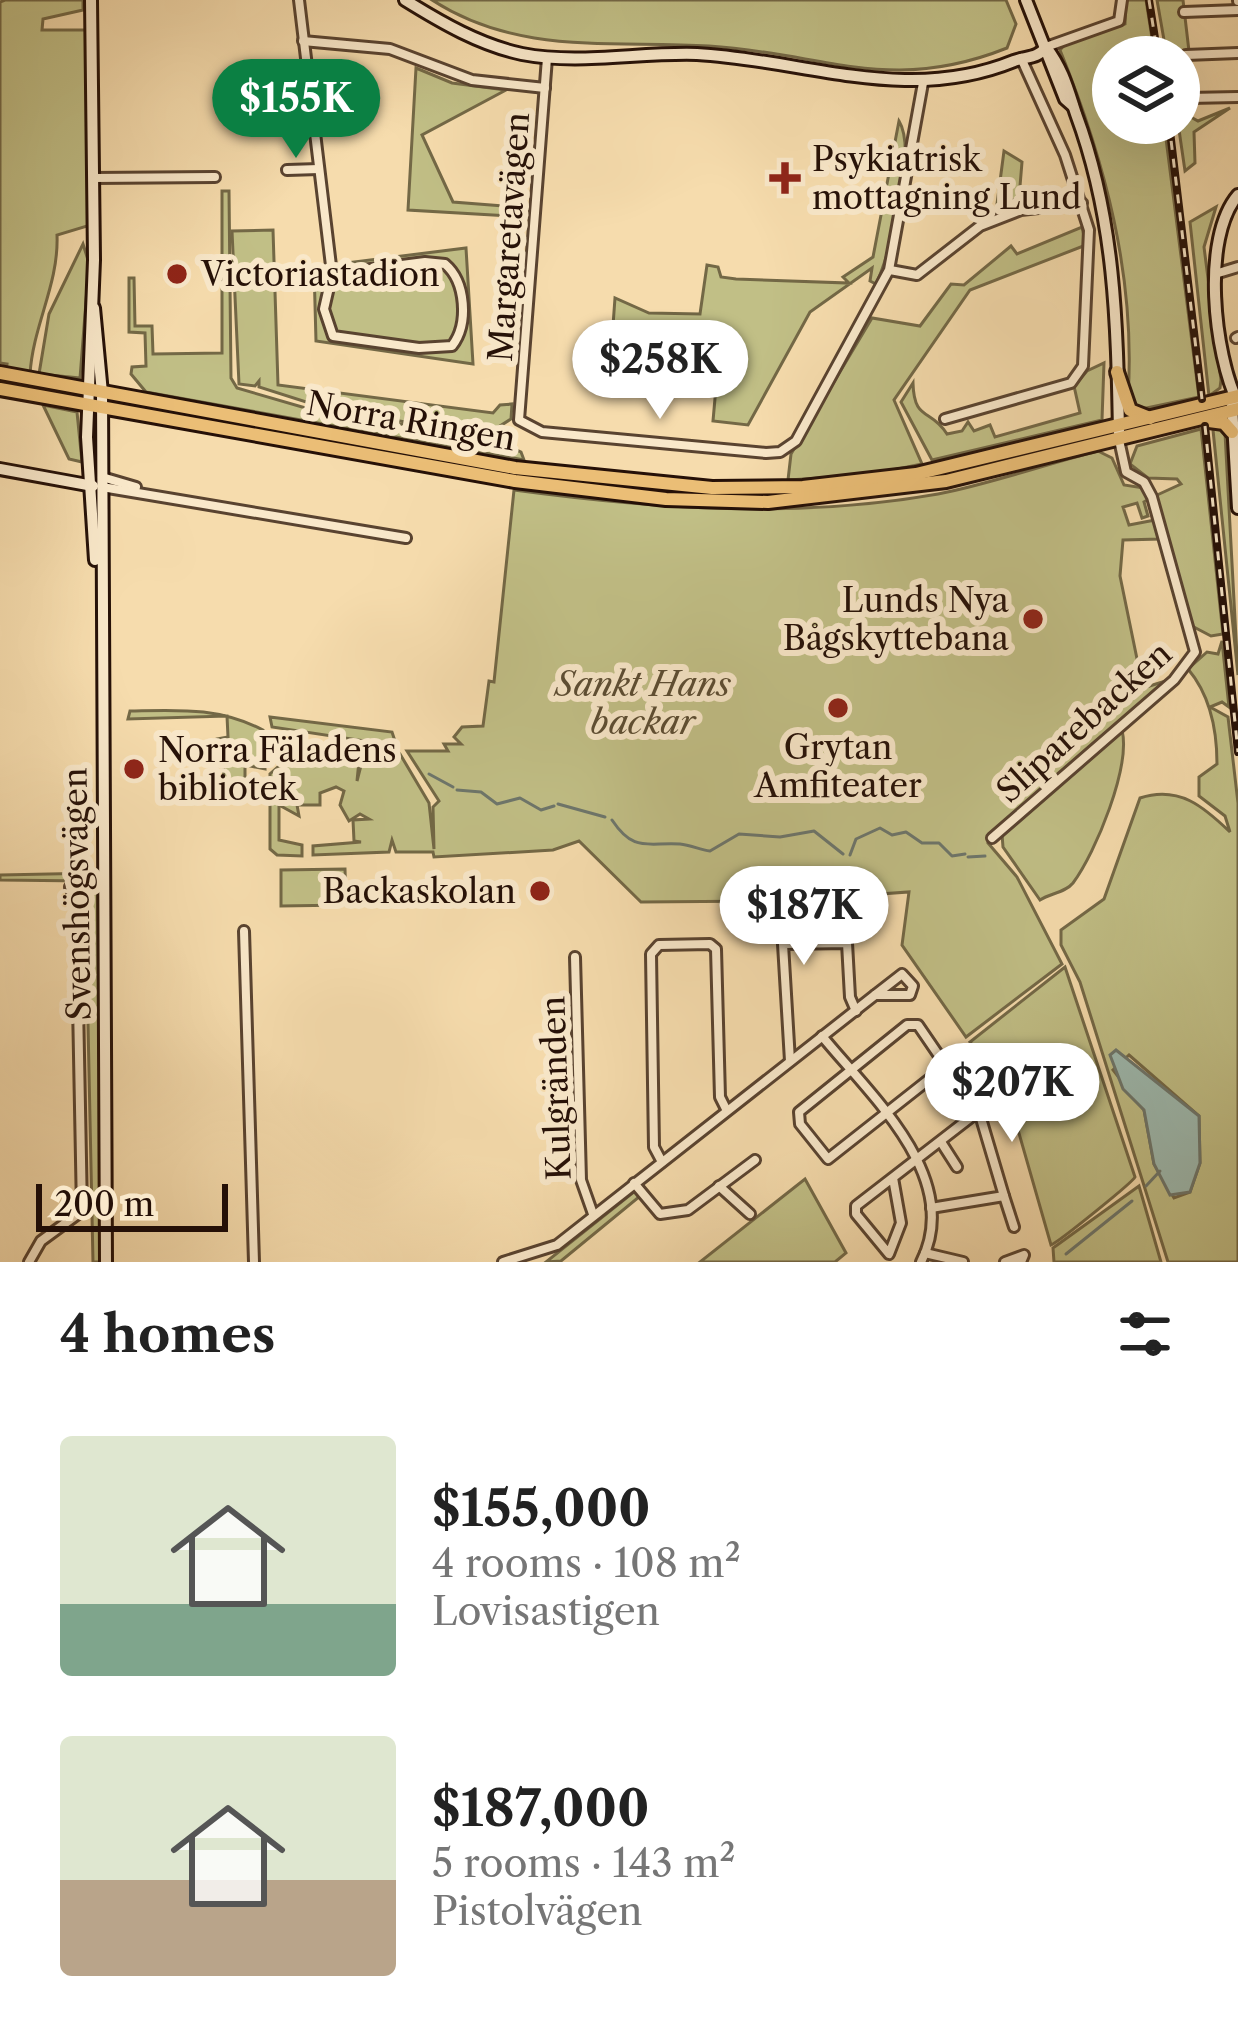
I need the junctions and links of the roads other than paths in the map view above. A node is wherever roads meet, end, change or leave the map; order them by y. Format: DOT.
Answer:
graph roads {
  1 [pos="91,0"];
  2 [pos="299,0"];
  3 [pos="405,0"];
  4 [pos="1026,0"];
  5 [pos="1122,0"];
  6 [pos="1238,4"];
  7 [pos="1184,12"];
  8 [pos="304,41"];
  9 [pos="1046,47"];
  10 [pos="1238,53"];
  11 [pos="1200,54"];
  12 [pos="547,58"];
  13 [pos="1023,58"];
  14 [pos="922,83"];
  15 [pos="544,88"];
  16 [pos="1238,97"];
  17 [pos="1200,98"];
  18 [pos="320,169"];
  19 [pos="287,170"];
  20 [pos="215,176"];
  21 [pos="93,178"];
  22 [pos="1238,195"];
  23 [pos="1082,203"];
  24 [pos="1238,267"];
  25 [pos="889,270"];
  26 [pos="332,274"];
  27 [pos="1214,274"];
  28 [pos="1117,372"];
  29 [pos="0,373"];
  30 [pos="0,388"];
  31 [pos="95,399"];
  32 [pos="1236,403"];
  33 [pos="1151,418"];
  34 [pos="945,419"];
  35 [pos="1178,424"];
  36 [pos="1232,432"];
  37 [pos="1119,433"];
  38 [pos="0,469"];
  39 [pos="88,481"];
  40 [pos="102,482"];
  41 [pos="1238,508"];
  42 [pos="406,538"];
  43 [pos="99,576"];
  44 [pos="992,838"];
  45 [pos="70,887"];
  46 [pos="244,931"];
  47 [pos="575,957"];
  48 [pos="875,995"];
  49 [pos="856,1011"];
  50 [pos="822,1036"];
  51 [pos="790,1061"];
  52 [pos="850,1070"];
  53 [pos="726,1109"];
  54 [pos="885,1116"];
  55 [pos="941,1142"];
  56 [pos="918,1159"];
  57 [pos="755,1160"];
  58 [pos="662,1162"];
  59 [pos="957,1167"];
  60 [pos="893,1178"];
  61 [pos="634,1184"];
  62 [pos="719,1186"];
  63 [pos="1004,1196"];
  64 [pos="931,1208"];
  65 [pos="593,1214"];
  66 [pos="750,1214"];
  67 [pos="1015,1227"];
  68 [pos="923,1257"];
  69 [pos="28,1262"];
  70 [pos="109,1262"];
  71 [pos="254,1262"];
  72 [pos="503,1262"];
  73 [pos="963,1262"];
  74 [pos="1005,1262"];
  75 [pos="1022,1262"];
  1 -- 21 [label="main road, Svenshögsvägen"];
  2 -- 8 [label="street"];
  3 -- 12 [label="main road"];
  4 -- 9 [label="main road"];
  5 -- 9 [label="street"];
  6 -- 7 [label="street"];
  8 -- 15 [label="street"];
  8 -- 18 [label="street"];
  9 -- 13 [label="main road"];
  9 -- 28 [label="main road"];
  10 -- 11 [label="street"];
  12 -- 14 [label="main road"];
  12 -- 15 [label="street, Margaretavägen"];
  13 -- 14 [label="main road"];
  13 -- 23 [label="street"];
  14 -- 25 [label="street"];
  15 -- 25 [label="street, Margaretavägen"];
  16 -- 17 [label="street"];
  18 -- 19 [label="street"];
  18 -- 26 [label="street"];
  20 -- 21 [label="street"];
  21 -- 31 [label="main road, Svenshögsvägen"];
  22 -- 27 [label="main road"];
  23 -- 25 [label="street"];
  23 -- 34 [label="street"];
  24 -- 27 [label="street"];
  26 -- 26 [label="street"];
  27 -- 32 [label="main road"];
  28 -- 33 [label="main road"];
  28 -- 37 [label="main road"];
  29 -- 31 [label="main road, Norra Ringen"];
  30 -- 31 [label="main road, Norra Ringen"];
  31 -- 37 [label="main road, Norra Ringen"];
  31 -- 39 [label="main road, Svenshögsvägen"];
  31 -- 40 [label="main road, Svenshögsvägen"];
  32 -- 33 [label="main road, Norra Ringen"];
  32 -- 35 [label="main road, Norra Ringen"];
  32 -- 36 [label="main road"];
  33 -- 37 [label="main road, Norra Ringen"];
  35 -- 36 [label="main road"];
  35 -- 37 [label="main road, Norra Ringen"];
  36 -- 41 [label="main road"];
  37 -- 44 [label="street, Sliparebacken"];
  38 -- 39 [label="main road"];
  39 -- 40 [label="main road"];
  39 -- 43 [label="main road, Svenshögsvägen"];
  40 -- 42 [label="street"];
  40 -- 43 [label="main road, Svenshögsvägen"];
  43 -- 70 [label="main road, Svenshögsvägen"];
  45 -- 69 [label="street"];
  46 -- 71 [label="street"];
  47 -- 65 [label="street, Kulgränden"];
  48 -- 48 [label="street"];
  48 -- 49 [label="street"];
  49 -- 50 [label="street"];
  49 -- 51 [label="street"];
  50 -- 51 [label="street"];
  50 -- 52 [label="street"];
  51 -- 53 [label="street"];
  52 -- 54 [label="street"];
  52 -- 54 [label="street"];
  52 -- 54 [label="street"];
  53 -- 58 [label="street"];
  53 -- 58 [label="street"];
  54 -- 56 [label="street"];
  55 -- 56 [label="street"];
  55 -- 59 [label="street"];
  55 -- 63 [label="street"];
  56 -- 60 [label="street"];
  56 -- 64 [label="street"];
  57 -- 62 [label="street"];
  58 -- 61 [label="street"];
  60 -- 60 [label="street"];
  61 -- 62 [label="street"];
  61 -- 65 [label="street"];
  62 -- 66 [label="street"];
  63 -- 64 [label="street"];
  63 -- 67 [label="street"];
  64 -- 68 [label="street"];
  65 -- 72 [label="street"];
  68 -- 73 [label="street"];
  74 -- 75 [label="street"];
}
